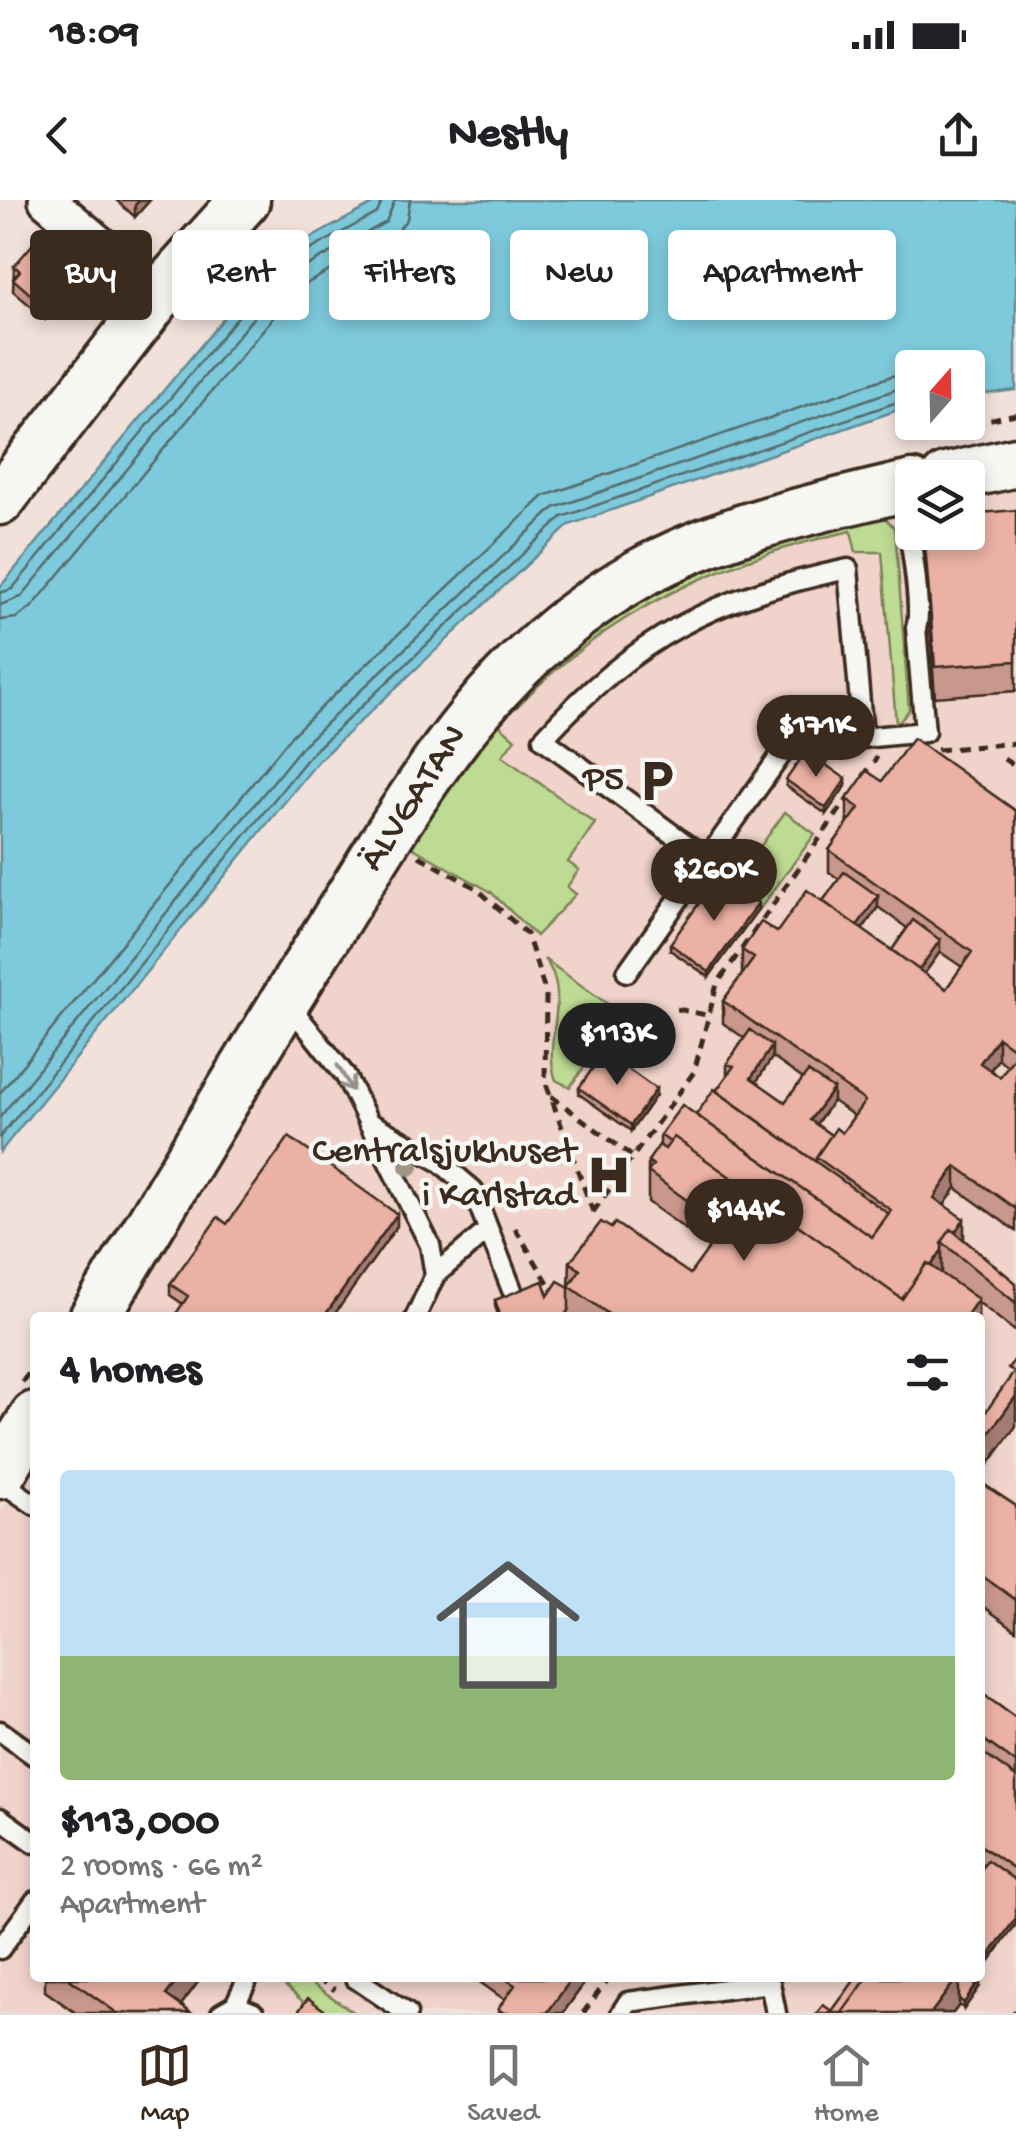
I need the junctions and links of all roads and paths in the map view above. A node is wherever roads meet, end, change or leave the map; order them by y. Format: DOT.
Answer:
graph roads {
  1 [pos="47,200"];
  2 [pos="244,200"];
  3 [pos="159,295"];
  4 [pos="1016,414"];
  5 [pos="985,420"];
  6 [pos="1016,462"];
  7 [pos="985,469"];
  8 [pos="895,490"];
  9 [pos="0,500"];
  10 [pos="914,550"];
  11 [pos="863,736"];
  12 [pos="1016,743"];
  13 [pos="918,752"];
  14 [pos="879,755"];
  15 [pos="1004,758"];
  16 [pos="1016,767"];
  17 [pos="413,853"];
  18 [pos="706,858"];
  19 [pos="627,972"];
  20 [pos="286,1001"];
  21 [pos="677,1009"];
  22 [pos="706,1015"];
  23 [pos="549,1094"];
  24 [pos="368,1122"];
  25 [pos="632,1157"];
  26 [pos="514,1226"];
  27 [pos="488,1231"];
  28 [pos="435,1274"];
  29 [pos="512,1290"];
  30 [pos="554,1293"];
  31 [pos="98,1312"];
  32 [pos="418,1312"];
  33 [pos="30,1425"];
  34 [pos="0,1478"];
  35 [pos="30,1501"];
  36 [pos="0,1732"];
  37 [pos="30,1753"];
  38 [pos="0,1818"];
  39 [pos="30,1839"];
  40 [pos="30,1908"];
  41 [pos="0,1949"];
  42 [pos="245,1982"];
  43 [pos="361,1982"];
  44 [pos="606,1982"];
  45 [pos="228,2009"];
  46 [pos="776,2012"];
  47 [pos="254,2013"];
  48 [pos="407,2013"];
  49 [pos="583,2013"];
  50 [pos="622,2013"];
  1 -- 3 [label="street"];
  2 -- 3 [label="street"];
  3 -- 9 [label="street"];
  4 -- 5 [label="path"];
  6 -- 7 [label="street, ÄLVGATAN"];
  8 -- 20 [label="street, ÄLVGATAN"];
  10 -- 11 [label="lane"];
  11 -- 18 [label="lane"];
  11 -- 18 [label="lane"];
  12 -- 13 [label="path"];
  14 -- 22 [label="path"];
  15 -- 16 [label="path"];
  17 -- 23 [label="path"];
  18 -- 19 [label="lane"];
  20 -- 24 [label="lane, one-way"];
  20 -- 31 [label="street, ÄLVGATAN"];
  21 -- 22 [label="path"];
  22 -- 25 [label="path"];
  23 -- 25 [label="path"];
  23 -- 25 [label="path"];
  24 -- 27 [label="lane"];
  24 -- 28 [label="lane"];
  26 -- 30 [label="path"];
  27 -- 28 [label="lane"];
  27 -- 29 [label="lane"];
  28 -- 32 [label="lane"];
  33 -- 34 [label="street"];
  34 -- 35 [label="lane"];
  36 -- 37 [label="lane"];
  38 -- 39 [label="lane"];
  40 -- 41 [label="lane"];
  42 -- 45 [label="lane"];
  43 -- 48 [label="lane"];
  44 -- 49 [label="path"];
  45 -- 47 [label="lane"];
  46 -- 50 [label="lane"];
}
